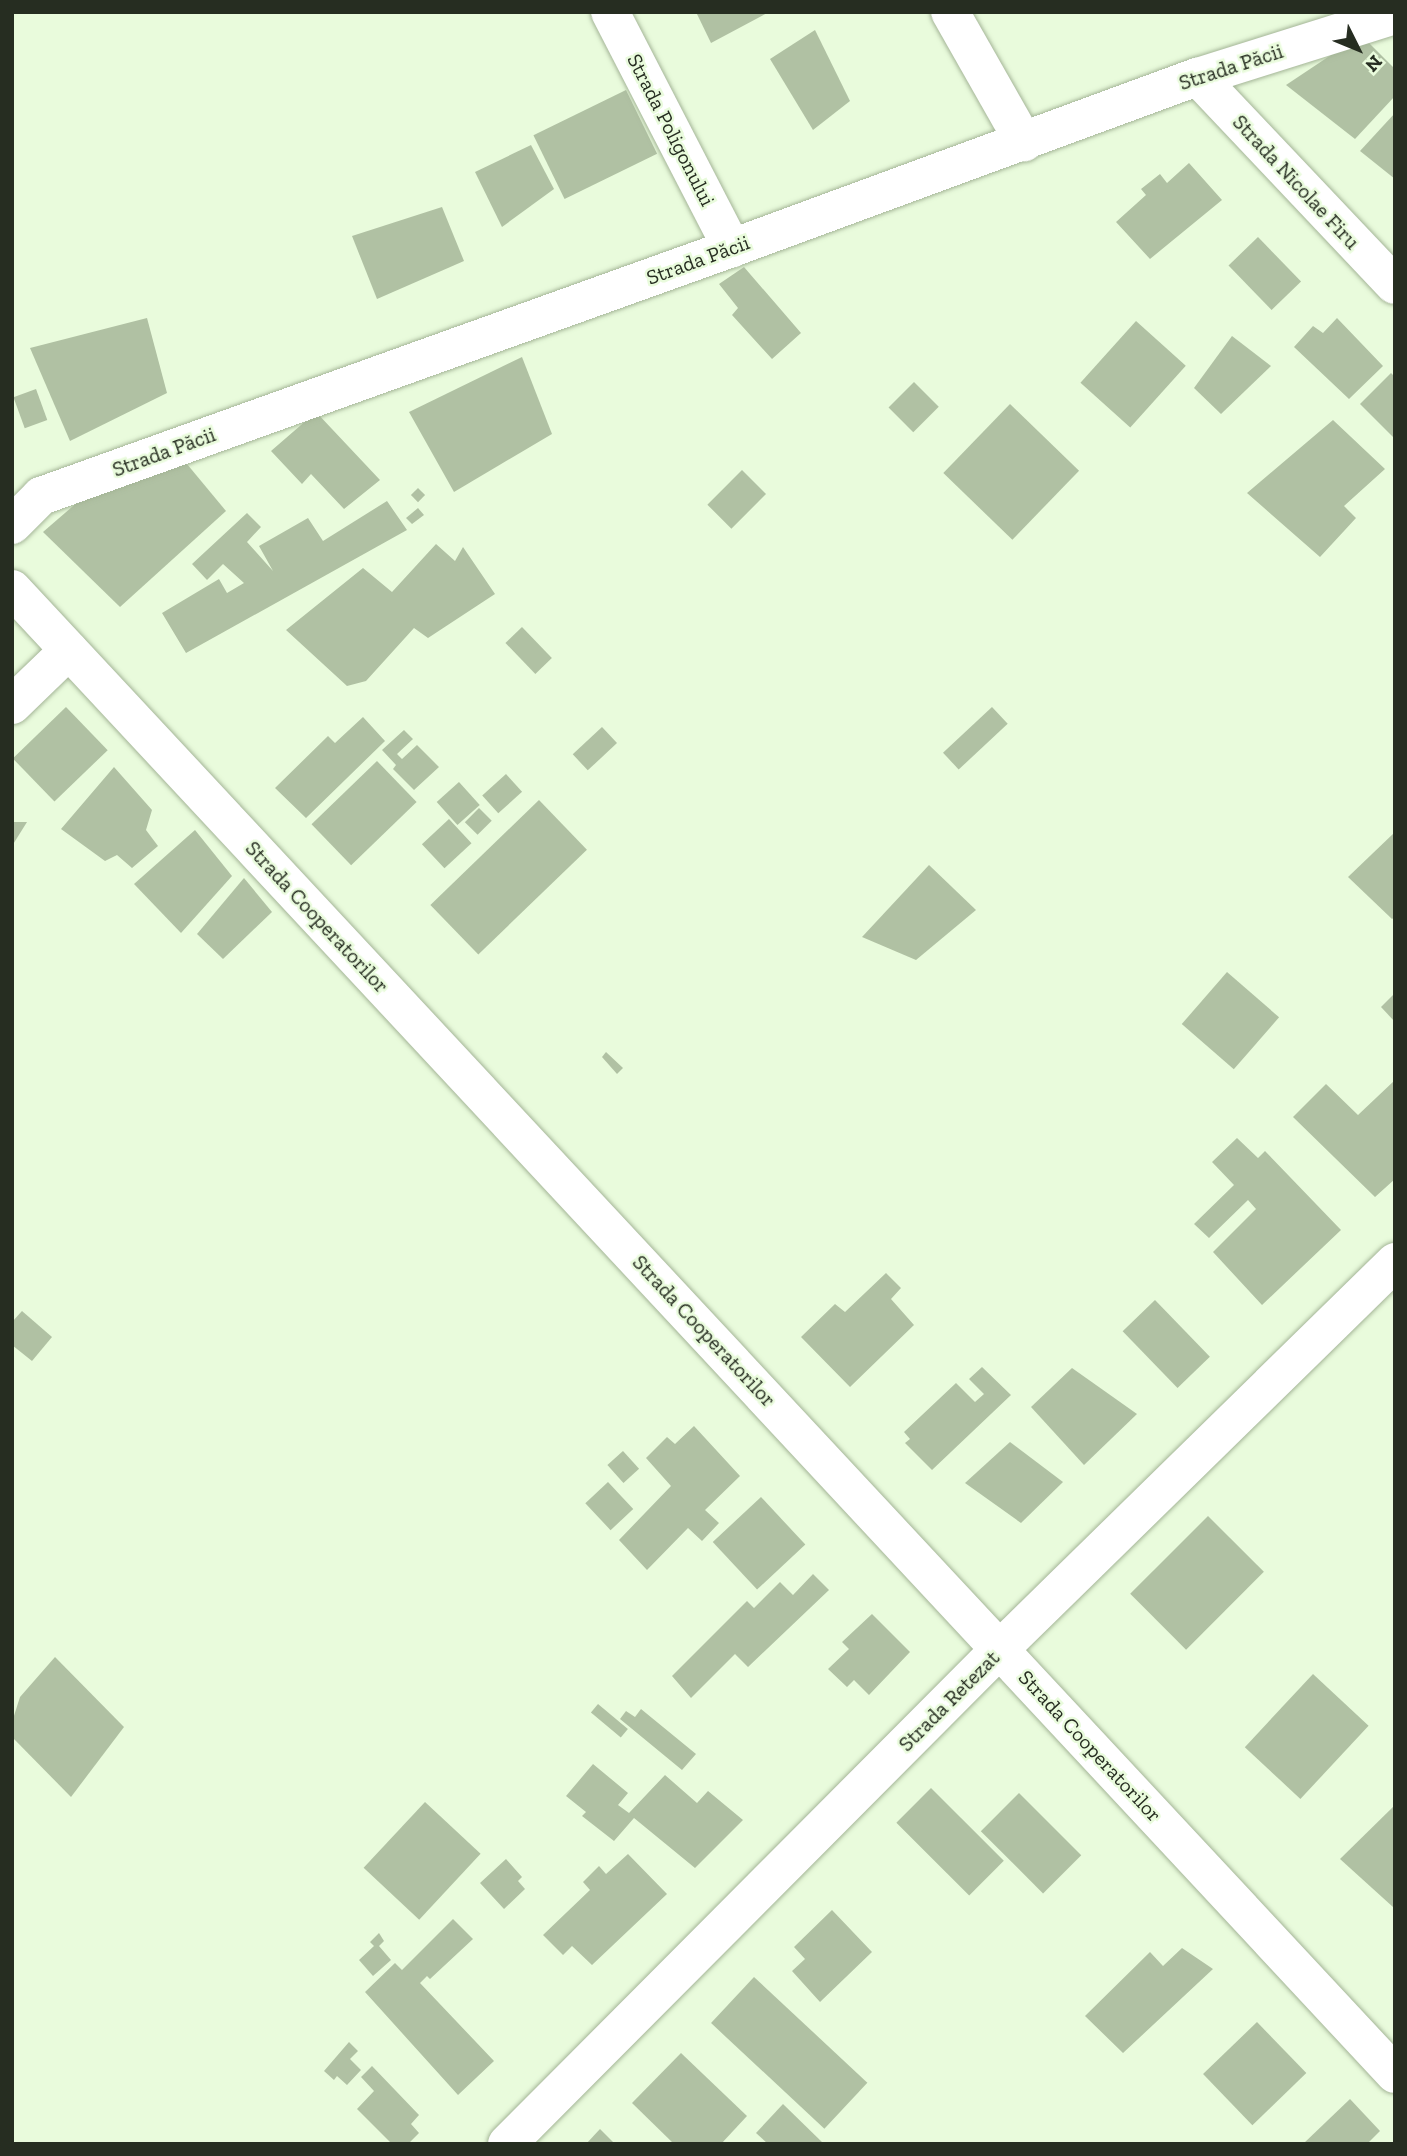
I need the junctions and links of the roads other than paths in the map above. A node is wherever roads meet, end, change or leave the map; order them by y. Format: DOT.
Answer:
graph roads {
  1 [pos="610,12"];
  2 [pos="950,12"];
  3 [pos="1395,15"];
  4 [pos="1357,19"];
  5 [pos="1198,77"];
  6 [pos="1024,142"];
  7 [pos="732,248"];
  8 [pos="1395,285"];
  9 [pos="12,525"];
  10 [pos="12,589"];
  11 [pos="69,650"];
  12 [pos="12,705"];
  13 [pos="1395,1262"];
  14 [pos="1000,1649"];
  15 [pos="1395,2074"];
  16 [pos="507,2144"];
  1 -- 7 [label="street, Strada Poligonului"];
  2 -- 6 [label="street"];
  3 -- 4 [label="street, Strada Păcii"];
  4 -- 5 [label="street, Strada Păcii"];
  5 -- 6 [label="street, Strada Păcii"];
  5 -- 8 [label="street, Strada Nicolae Firu"];
  6 -- 7 [label="street, Strada Păcii"];
  7 -- 9 [label="street, Strada Păcii"];
  10 -- 11 [label="street, Strada Cooperatorilor"];
  11 -- 12 [label="street"];
  11 -- 14 [label="street, Strada Cooperatorilor"];
  13 -- 14 [label="street, Strada Retezat"];
  14 -- 15 [label="street, Strada Cooperatorilor"];
  14 -- 16 [label="street, Strada Retezat"];
}
